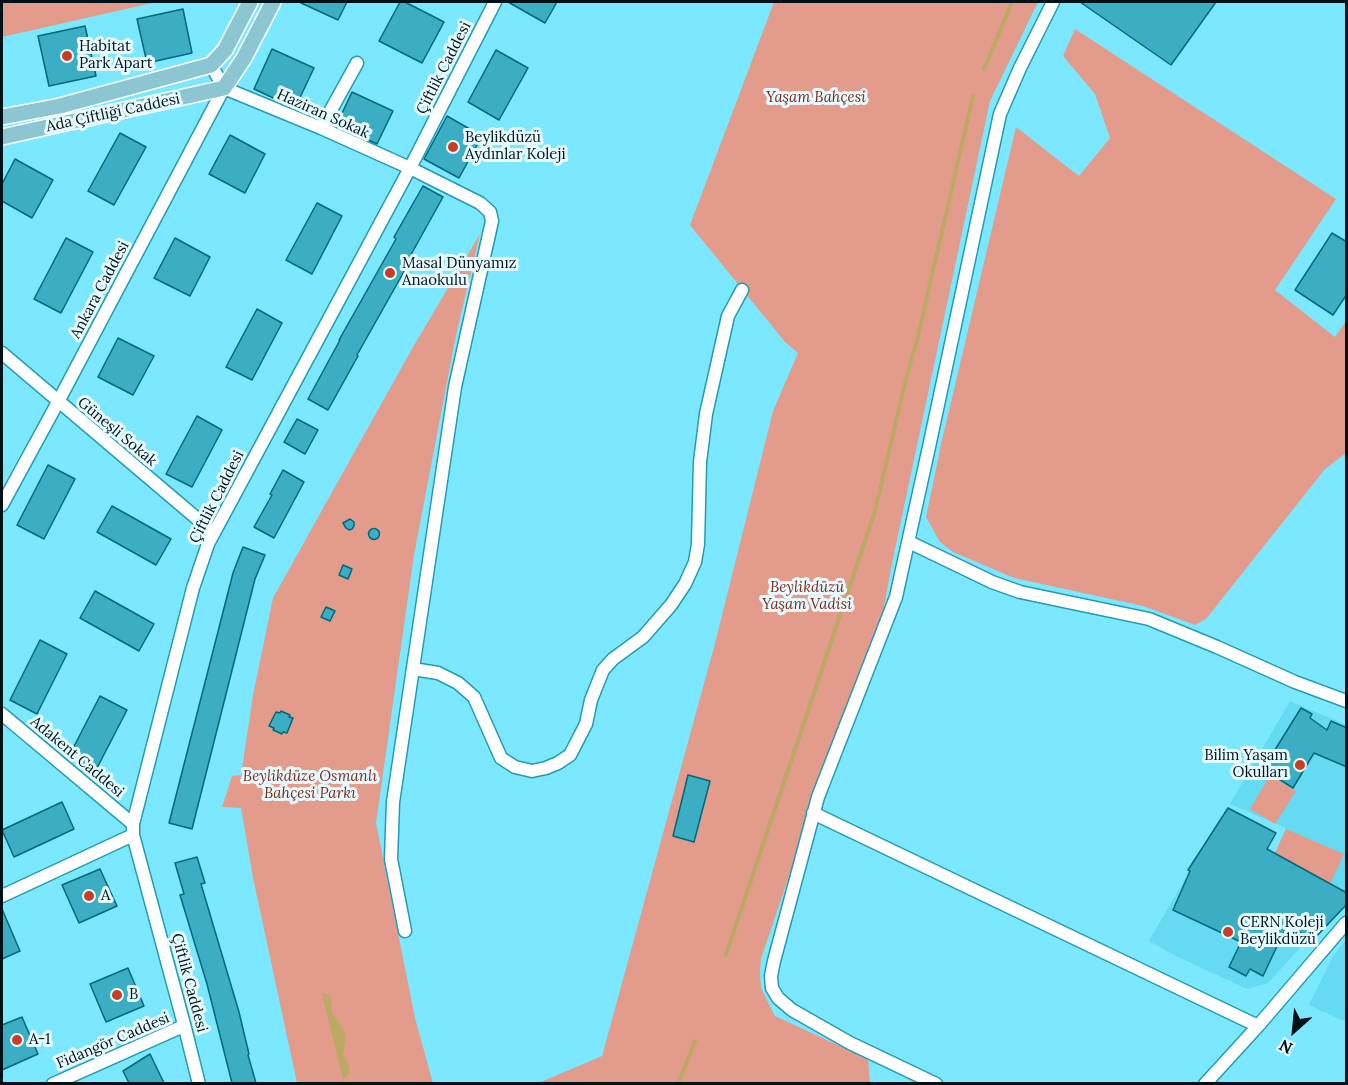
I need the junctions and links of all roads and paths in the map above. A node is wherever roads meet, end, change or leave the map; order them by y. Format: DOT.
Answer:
graph roads {
  1 [pos="250,2"];
  2 [pos="273,2"];
  3 [pos="495,2"];
  4 [pos="1053,2"];
  5 [pos="357,63"];
  6 [pos="211,65"];
  7 [pos="224,88"];
  8 [pos="2,117"];
  9 [pos="321,128"];
  10 [pos="2,136"];
  11 [pos="410,168"];
  12 [pos="742,290"];
  13 [pos="2,353"];
  14 [pos="58,402"];
  15 [pos="2,505"];
  16 [pos="214,533"];
  17 [pos="909,542"];
  18 [pos="413,669"];
  19 [pos="1347,701"];
  20 [pos="2,714"];
  21 [pos="813,813"];
  22 [pos="133,829"];
  23 [pos="2,896"];
  24 [pos="1347,923"];
  25 [pos="405,931"];
  26 [pos="1258,1026"];
  27 [pos="185,1028"];
  28 [pos="53,1083"];
  29 [pos="199,1083"];
  30 [pos="936,1083"];
  31 [pos="1205,1083"];
  1 -- 6 [label="main road"];
  2 -- 7 [label="main road"];
  3 -- 11 [label="street, Çiftlik Caddesi"];
  4 -- 17 [label="street"];
  5 -- 9 [label="street"];
  6 -- 7 [label="street"];
  6 -- 8 [label="main road, Ada Çiftliği Caddesi"];
  7 -- 9 [label="street, Haziran Sokak"];
  7 -- 10 [label="main road, Ada Çiftliği Caddesi"];
  7 -- 14 [label="street, Ankara Caddesi"];
  9 -- 11 [label="street, Haziran Sokak"];
  11 -- 16 [label="street, Çiftlik Caddesi"];
  11 -- 18 [label="street, Haziran Sokak"];
  12 -- 18 [label="street"];
  13 -- 14 [label="street, Güneşli Sokak"];
  14 -- 15 [label="street, Ankara Caddesi"];
  14 -- 16 [label="street, Güneşli Sokak"];
  16 -- 22 [label="street, Çiftlik Caddesi"];
  17 -- 19 [label="street"];
  17 -- 21 [label="street"];
  18 -- 25 [label="street, Haziran Sokak"];
  20 -- 22 [label="street, Adakent Caddesi"];
  21 -- 26 [label="street"];
  21 -- 30 [label="street"];
  22 -- 23 [label="street"];
  22 -- 27 [label="street, Çiftlik Caddesi"];
  24 -- 26 [label="street"];
  26 -- 31 [label="street"];
  27 -- 28 [label="street, Fidangör Caddesi"];
  27 -- 29 [label="street, Çiftlik Caddesi"];
}
